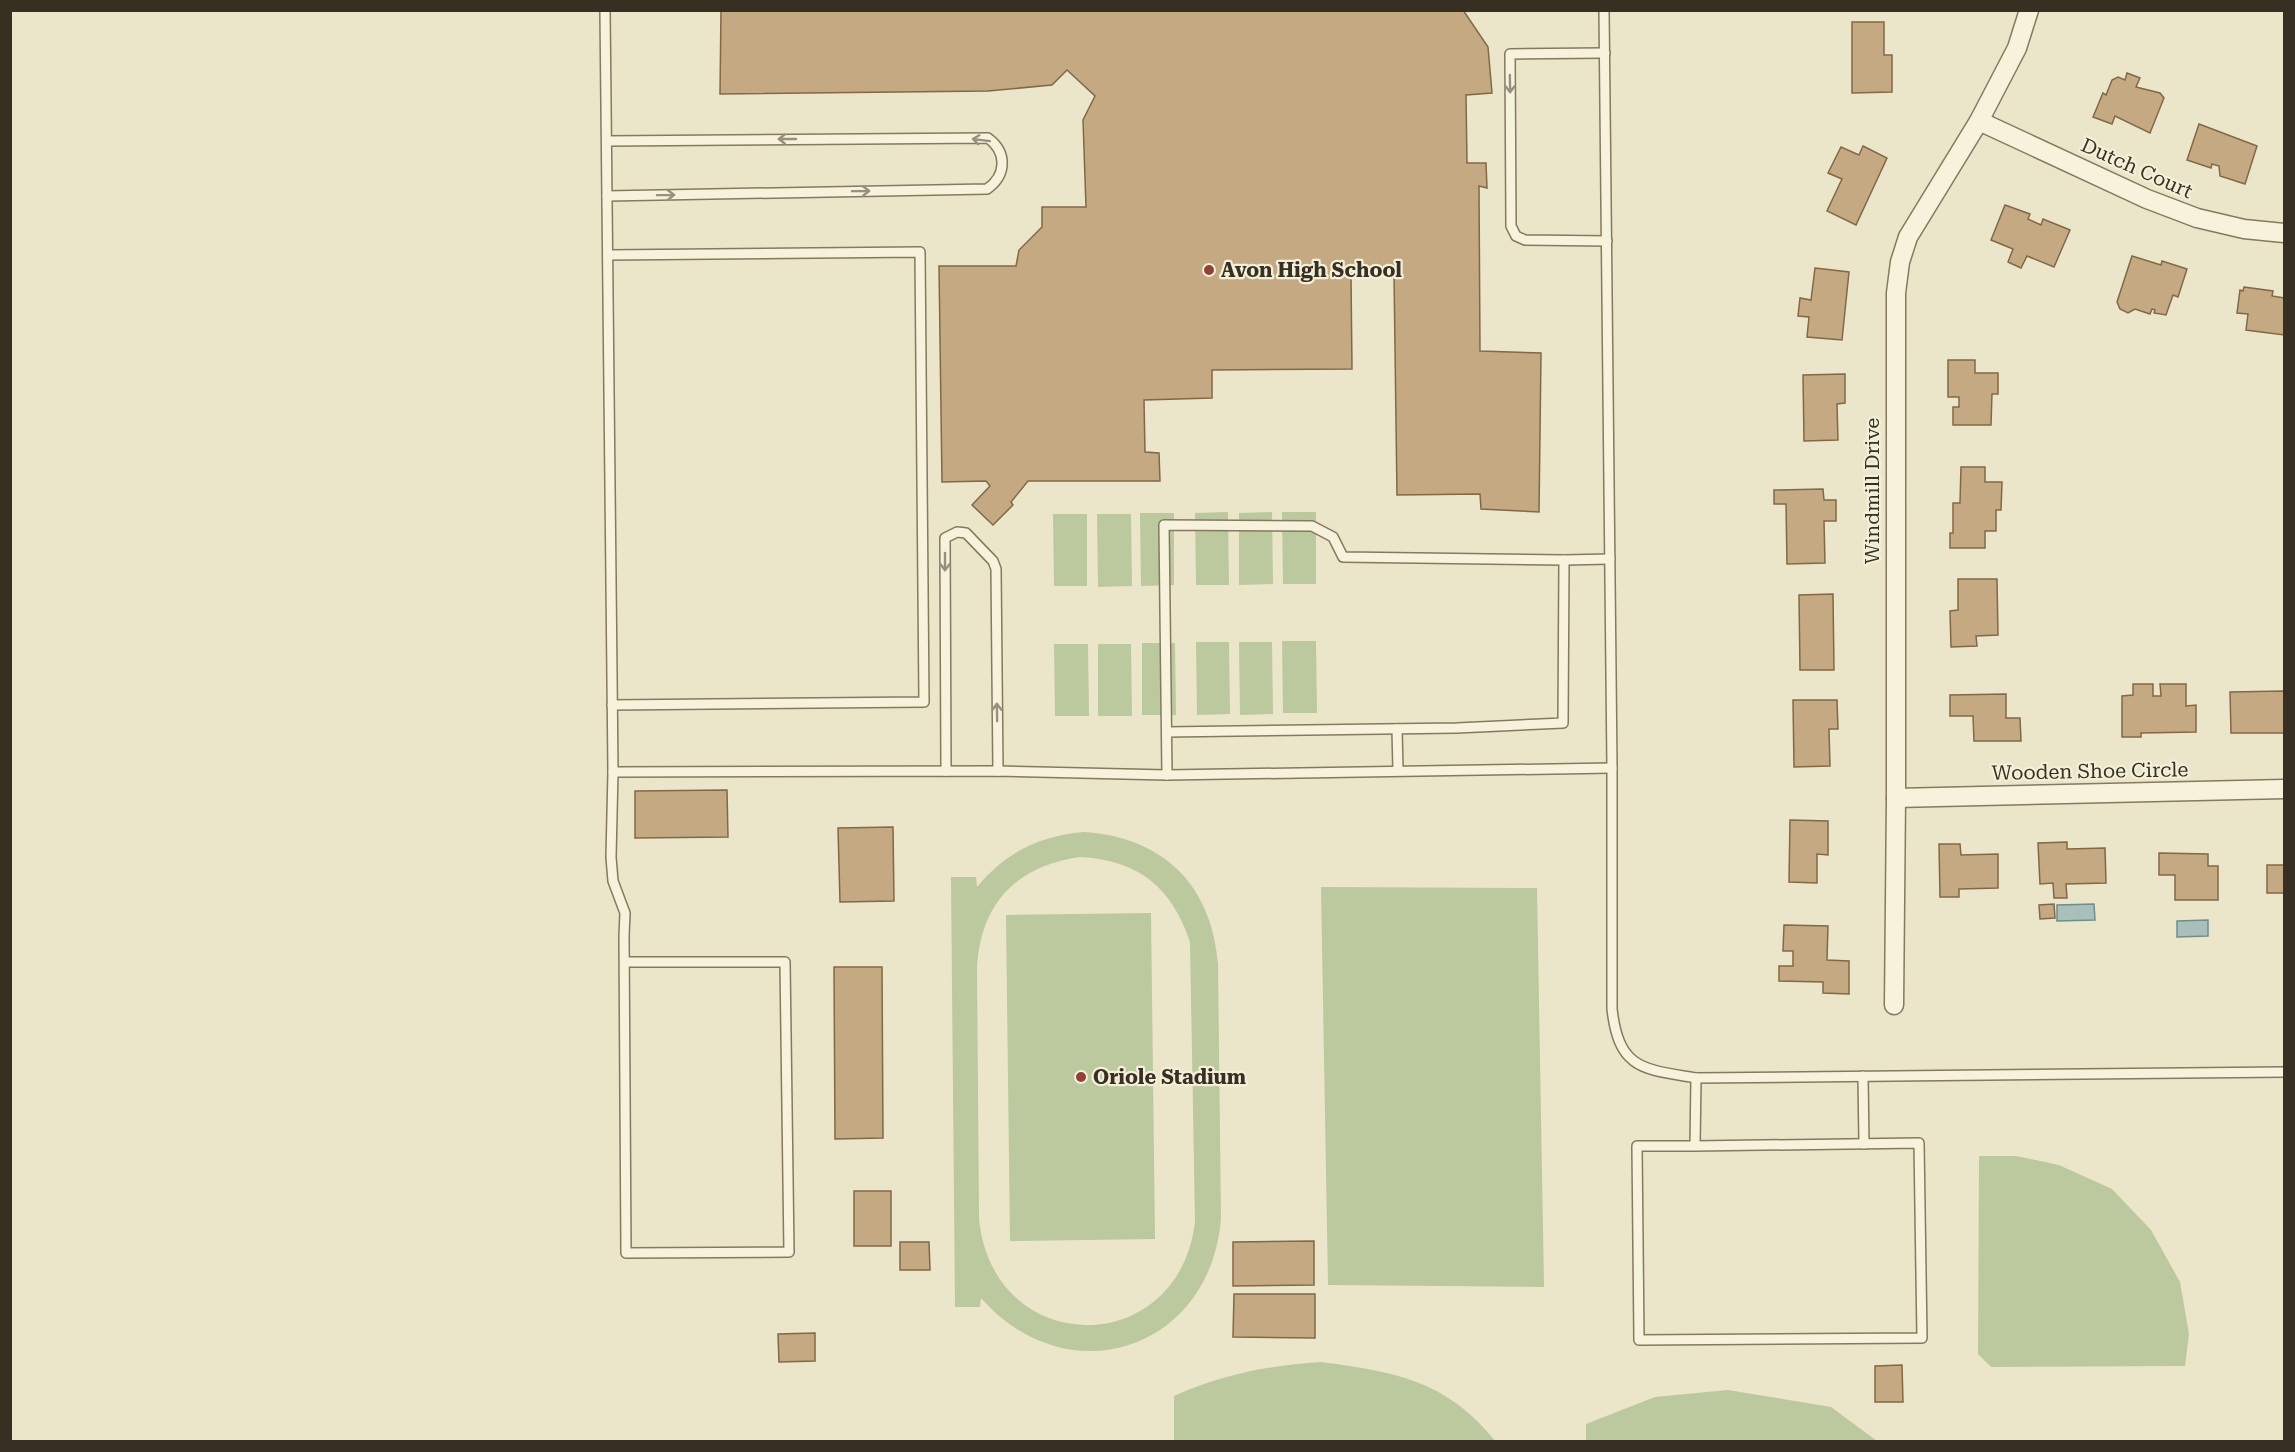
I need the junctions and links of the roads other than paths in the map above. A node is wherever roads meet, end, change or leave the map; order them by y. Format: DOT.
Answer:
graph roads {
  1 [pos="605,10"];
  2 [pos="1604,10"];
  3 [pos="2029,10"];
  4 [pos="1605,53"];
  5 [pos="1979,121"];
  6 [pos="607,141"];
  7 [pos="607,196"];
  8 [pos="2284,233"];
  9 [pos="1607,241"];
  10 [pos="608,255"];
  11 [pos="1610,559"];
  12 [pos="1564,560"];
  13 [pos="612,705"];
  14 [pos="1397,729"];
  15 [pos="1167,732"];
  16 [pos="1612,768"];
  17 [pos="1398,770"];
  18 [pos="946,771"];
  19 [pos="998,771"];
  20 [pos="613,772"];
  21 [pos="1167,775"];
  22 [pos="2284,789"];
  23 [pos="1896,798"];
  24 [pos="625,962"];
  25 [pos="1894,1005"];
  26 [pos="2284,1072"];
  27 [pos="1863,1076"];
  28 [pos="1696,1078"];
  29 [pos="1864,1144"];
  30 [pos="1695,1146"];
  1 -- 6 [label="lane"];
  2 -- 4 [label="lane"];
  3 -- 5 [label="street, Windmill Drive"];
  4 -- 9 [label="lane"];
  4 -- 9 [label="lane, one-way"];
  5 -- 8 [label="street, Dutch Court"];
  5 -- 23 [label="street, Windmill Drive"];
  6 -- 7 [label="lane"];
  7 -- 6 [label="lane, one-way"];
  7 -- 10 [label="lane"];
  9 -- 11 [label="lane"];
  10 -- 13 [label="lane"];
  10 -- 13 [label="lane"];
  11 -- 12 [label="lane"];
  11 -- 16 [label="lane"];
  12 -- 14 [label="lane"];
  12 -- 15 [label="lane"];
  13 -- 20 [label="lane"];
  14 -- 15 [label="lane"];
  14 -- 17 [label="lane"];
  15 -- 21 [label="lane"];
  16 -- 17 [label="lane"];
  16 -- 28 [label="lane"];
  17 -- 21 [label="lane"];
  18 -- 19 [label="lane"];
  19 -- 18 [label="lane, one-way"];
  18 -- 20 [label="lane"];
  19 -- 21 [label="lane"];
  20 -- 24 [label="lane"];
  22 -- 23 [label="street, Wooden Shoe Circle"];
  23 -- 25 [label="street, Windmill Drive"];
  24 -- 24 [label="lane"];
  26 -- 27 [label="lane"];
  27 -- 28 [label="lane"];
  27 -- 29 [label="lane"];
  28 -- 30 [label="lane"];
  29 -- 30 [label="lane"];
  29 -- 30 [label="lane"];
}
